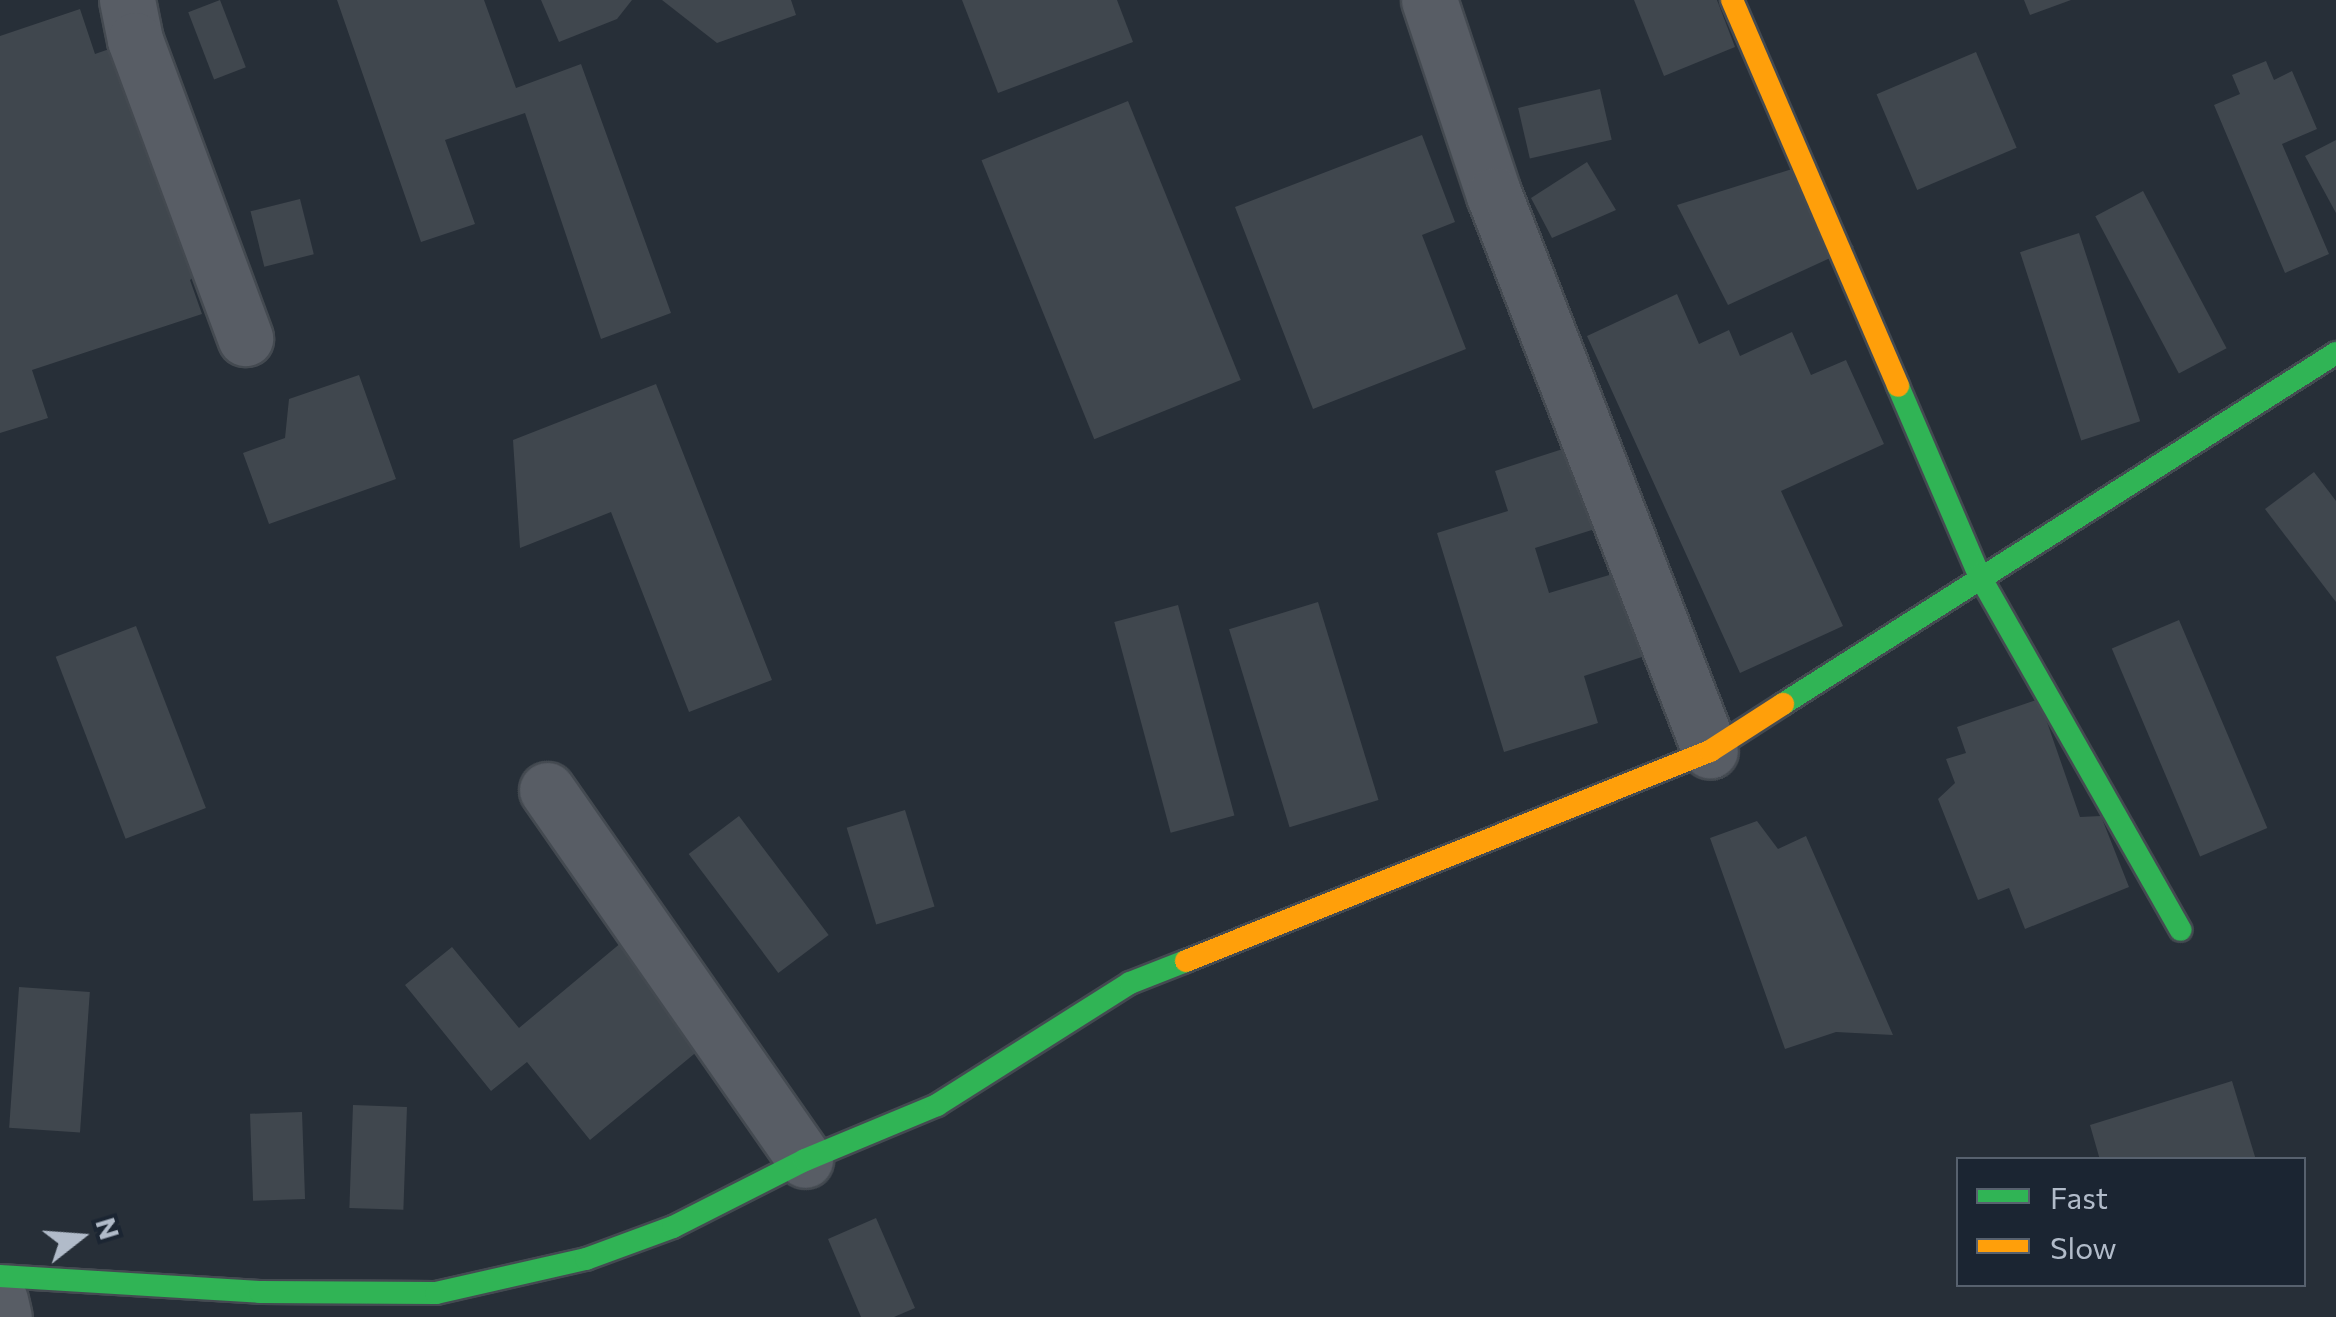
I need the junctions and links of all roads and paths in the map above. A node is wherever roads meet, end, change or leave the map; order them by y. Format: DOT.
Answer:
graph roads {
  1 [pos="127,0"];
  2 [pos="1429,0"];
  3 [pos="1732,0"];
  4 [pos="245,338"];
  5 [pos="2336,354"];
  6 [pos="1979,575"];
  7 [pos="1710,751"];
  8 [pos="547,790"];
  9 [pos="2181,930"];
  10 [pos="806,1160"];
  11 [pos="0,1276"];
  12 [pos="0,1300"];
  13 [pos="4,1317"];
  1 -- 4 [label="street"];
  2 -- 7 [label="street"];
  3 -- 6 [label="street"];
  5 -- 6 [label="street"];
  6 -- 7 [label="street"];
  6 -- 9 [label="street"];
  7 -- 10 [label="street"];
  8 -- 10 [label="street"];
  10 -- 11 [label="street"];
  12 -- 13 [label="street"];
}
